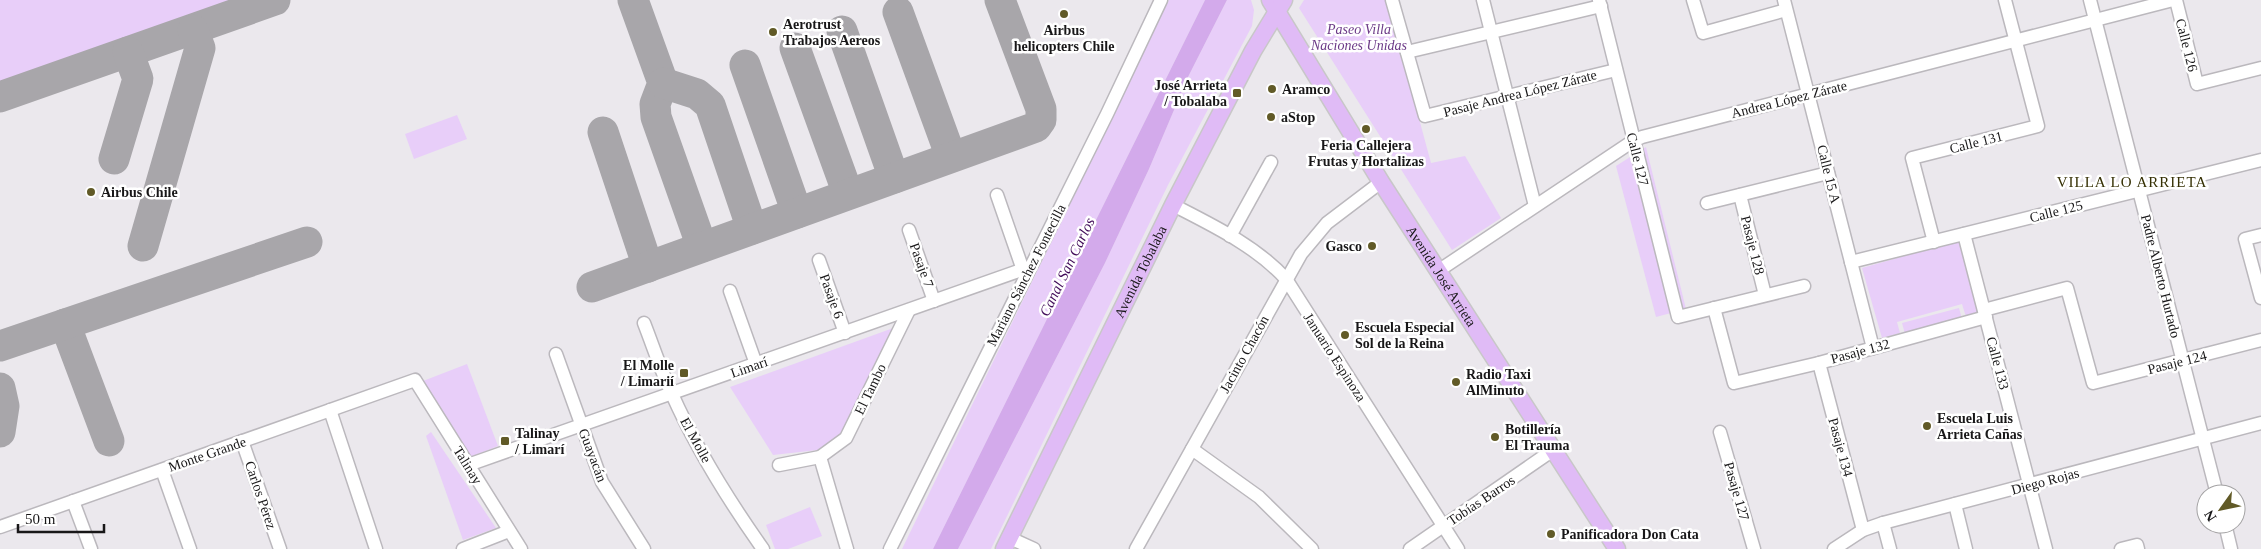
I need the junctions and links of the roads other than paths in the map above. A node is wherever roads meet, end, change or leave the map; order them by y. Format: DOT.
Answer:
graph roads {
  1 [pos="1161,0"];
  2 [pos="1392,0"];
  3 [pos="1482,0"];
  4 [pos="1693,0"];
  5 [pos="2005,0"];
  6 [pos="2090,0"];
  7 [pos="2174,0"];
  8 [pos="1600,3"];
  9 [pos="1277,4"];
  10 [pos="1785,5"];
  11 [pos="2095,20"];
  12 [pos="1491,32"];
  13 [pos="2016,40"];
  14 [pos="1407,52"];
  15 [pos="2261,68"];
  16 [pos="1616,70"];
  17 [pos="1808,94"];
  18 [pos="1507,96"];
  19 [pos="1633,141"];
  20 [pos="2261,160"];
  21 [pos="1271,162"];
  22 [pos="1828,173"];
  23 [pos="1381,182"];
  24 [pos="2139,190"];
  25 [pos="1740,195"];
  26 [pos="997,196"];
  27 [pos="1707,203"];
  28 [pos="1173,205"];
  29 [pos="1535,206"];
  30 [pos="909,230"];
  31 [pos="1964,234"];
  32 [pos="2261,235"];
  33 [pos="1230,236"];
  34 [pos="1934,242"];
  35 [pos="819,260"];
  36 [pos="1851,262"];
  37 [pos="1026,268"];
  38 [pos="1438,271"];
  39 [pos="1286,279"];
  40 [pos="1804,286"];
  41 [pos="730,291"];
  42 [pos="1765,295"];
  43 [pos="2261,298"];
  44 [pos="934,301"];
  45 [pos="1714,308"];
  46 [pos="909,310"];
  47 [pos="1985,313"];
  48 [pos="644,322"];
  49 [pos="845,332"];
  50 [pos="2261,340"];
  51 [pos="1874,348"];
  52 [pos="556,354"];
  53 [pos="2183,361"];
  54 [pos="1819,363"];
  55 [pos="756,364"];
  56 [pos="414,380"];
  57 [pos="2093,383"];
  58 [pos="672,394"];
  59 [pos="330,410"];
  60 [pos="2261,423"];
  61 [pos="582,426"];
  62 [pos="1720,432"];
  63 [pos="2203,439"];
  64 [pos="242,441"];
  65 [pos="1192,449"];
  66 [pos="1554,450"];
  67 [pos="820,457"];
  68 [pos="468,465"];
  69 [pos="779,465"];
  70 [pos="162,470"];
  71 [pos="2214,484"];
  72 [pos="2030,486"];
  73 [pos="73,501"];
  74 [pos="1954,504"];
  75 [pos="1883,523"];
  76 [pos="1443,526"];
  77 [pos="0,527"];
  78 [pos="510,530"];
  79 [pos="1863,530"];
  80 [pos="2227,534"];
  81 [pos="1007,544"];
  82 [pos="91,549"];
  83 [pos="190,549"];
  84 [pos="280,549"];
  85 [pos="376,549"];
  86 [pos="463,549"];
  87 [pos="521,549"];
  88 [pos="644,549"];
  89 [pos="763,549"];
  90 [pos="847,549"];
  91 [pos="890,549"];
  92 [pos="1034,549"];
  93 [pos="1136,549"];
  94 [pos="1312,549"];
  95 [pos="1410,549"];
  96 [pos="1458,549"];
  97 [pos="1617,549"];
  98 [pos="1754,549"];
  99 [pos="1834,549"];
  100 [pos="1890,549"];
  101 [pos="1966,549"];
  102 [pos="2046,549"];
  103 [pos="2120,549"];
  104 [pos="2138,549"];
  105 [pos="2231,549"];
  1 -- 37 [label="street, Mariano Sánchez Fontecilla"];
  2 -- 14 [label="street"];
  3 -- 12 [label="street"];
  4 -- 10 [label="street"];
  5 -- 13 [label="street"];
  6 -- 11 [label="street, Padre Alberto Hurtado"];
  7 -- 11 [label="street, Andrea López Zárate"];
  7 -- 15 [label="street, Calle 126"];
  8 -- 12 [label="street"];
  8 -- 16 [label="street, Calle 127"];
  9 -- 23 [label="main road, Avenida José Arrieta"];
  9 -- 28 [label="main road, Avenida Tobalaba"];
  10 -- 17 [label="street, Calle 15 A"];
  11 -- 13 [label="street, Andrea López Zárate"];
  11 -- 24 [label="street, Padre Alberto Hurtado"];
  12 -- 14 [label="street"];
  12 -- 18 [label="street"];
  13 -- 17 [label="street, Andrea López Zárate"];
  13 -- 34 [label="street, Calle 131"];
  14 -- 18 [label="street, Pasaje Andrea López Zárate"];
  16 -- 18 [label="street, Pasaje Andrea López Zárate"];
  16 -- 19 [label="street, Calle 127"];
  17 -- 19 [label="street, Andrea López Zárate"];
  17 -- 22 [label="street, Calle 15 A"];
  18 -- 29 [label="street"];
  19 -- 29 [label="street, Andrea López Zárate"];
  19 -- 45 [label="street, Calle 127"];
  20 -- 24 [label="street, Calle 125"];
  21 -- 33 [label="street"];
  22 -- 25 [label="street"];
  22 -- 36 [label="street, Calle 15 A"];
  23 -- 38 [label="main road, Avenida José Arrieta"];
  23 -- 39 [label="street, Jacinto Chacón"];
  24 -- 31 [label="street, Calle 125"];
  24 -- 53 [label="street, Padre Alberto Hurtado"];
  25 -- 27 [label="street"];
  25 -- 42 [label="street, Pasaje 128"];
  26 -- 37 [label="street"];
  28 -- 33 [label="street, Januario Espinoza"];
  28 -- 81 [label="main road, Avenida Tobalaba"];
  29 -- 38 [label="street, Andrea López Zárate"];
  30 -- 44 [label="street, Pasaje 7"];
  31 -- 34 [label="street, Calle 125"];
  31 -- 47 [label="street, Calle 133"];
  32 -- 43 [label="street"];
  33 -- 39 [label="street, Januario Espinoza"];
  34 -- 36 [label="street, Calle 125"];
  35 -- 49 [label="street, Pasaje 6"];
  36 -- 51 [label="street, Calle 15 A"];
  37 -- 44 [label="street, Limarí"];
  37 -- 91 [label="street, Mariano Sánchez Fontecilla"];
  38 -- 66 [label="main road, Avenida José Arrieta"];
  39 -- 65 [label="street, Jacinto Chacón"];
  39 -- 76 [label="street, Januario Espinoza"];
  40 -- 42 [label="street"];
  41 -- 55 [label="street"];
  42 -- 45 [label="street"];
  44 -- 46 [label="street, Limarí"];
  45 -- 54 [label="street, Pasaje 132"];
  46 -- 49 [label="street, Limarí"];
  46 -- 67 [label="street, El Tambo"];
  47 -- 51 [label="street, Pasaje 132"];
  47 -- 57 [label="street, Pasaje 132"];
  47 -- 72 [label="street, Calle 133"];
  48 -- 58 [label="street, El Molle"];
  49 -- 55 [label="street, Limarí"];
  50 -- 53 [label="street, Pasaje 124"];
  51 -- 54 [label="street, Pasaje 132"];
  52 -- 61 [label="street, Guayacán"];
  53 -- 57 [label="street, Pasaje 124"];
  53 -- 63 [label="street, Padre Alberto Hurtado"];
  54 -- 79 [label="street, Pasaje 134"];
  55 -- 58 [label="street, Limarí"];
  56 -- 59 [label="street, Monte Grande"];
  56 -- 68 [label="street, Talinay"];
  58 -- 61 [label="street, Limarí"];
  58 -- 89 [label="street, El Molle"];
  59 -- 64 [label="street, Monte Grande"];
  59 -- 85 [label="street"];
  60 -- 63 [label="street, Diego Rojas"];
  61 -- 68 [label="street, Limarí"];
  61 -- 88 [label="street, Guayacán"];
  62 -- 98 [label="street, Pasaje 127"];
  63 -- 71 [label="street, Padre Alberto Hurtado"];
  63 -- 72 [label="street, Diego Rojas"];
  64 -- 70 [label="street, Monte Grande"];
  64 -- 84 [label="street, Carlos Pérez"];
  65 -- 93 [label="street, Jacinto Chacón"];
  65 -- 94 [label="street"];
  66 -- 76 [label="street, Tobías Barros"];
  66 -- 97 [label="main road, Avenida José Arrieta"];
  67 -- 69 [label="street, El Tambo"];
  67 -- 90 [label="street"];
  68 -- 78 [label="street, Talinay"];
  70 -- 73 [label="street, Monte Grande"];
  70 -- 83 [label="street"];
  72 -- 74 [label="street, Diego Rojas"];
  72 -- 102 [label="street, Calle 133"];
  73 -- 77 [label="street, Monte Grande"];
  73 -- 82 [label="street"];
  74 -- 75 [label="street, Diego Rojas"];
  74 -- 101 [label="street"];
  75 -- 79 [label="street, Diego Rojas"];
  75 -- 100 [label="street"];
  76 -- 95 [label="street, Tobías Barros"];
  76 -- 96 [label="street, Januario Espinoza"];
  78 -- 86 [label="street"];
  78 -- 87 [label="street, Talinay"];
  79 -- 99 [label="street, Diego Rojas"];
  80 -- 105 [label="street"];
  81 -- 92 [label="street"];
  103 -- 104 [label="street"];
}
